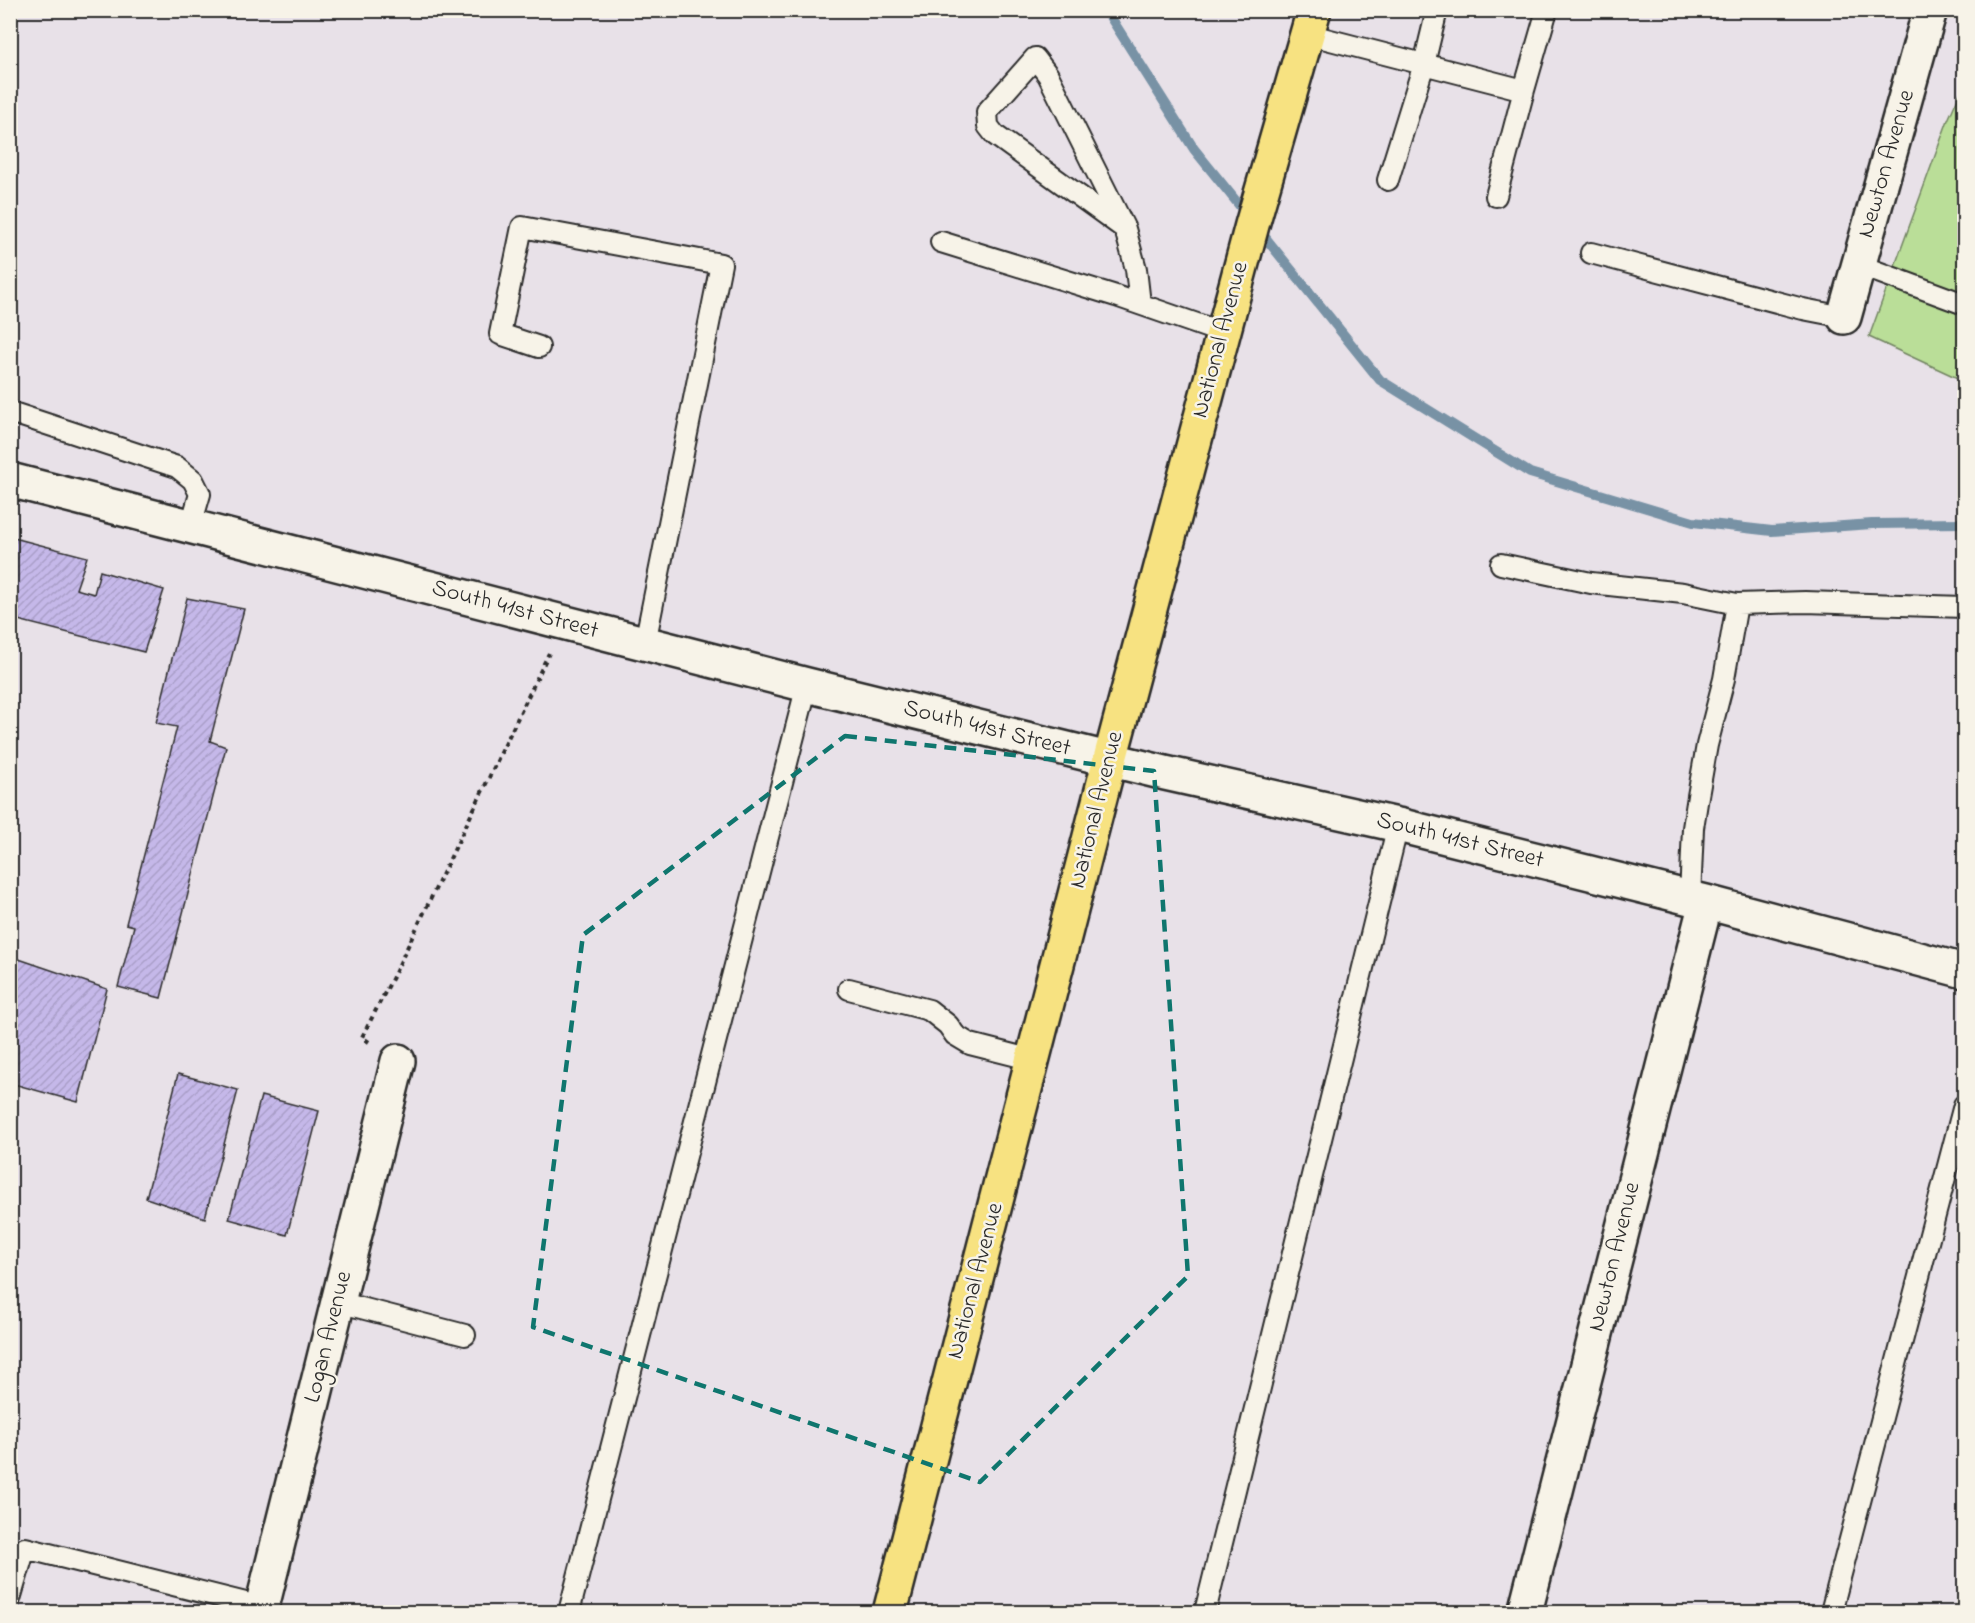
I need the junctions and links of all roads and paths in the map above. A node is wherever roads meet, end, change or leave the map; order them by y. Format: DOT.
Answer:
graph roads {
  1 [pos="1437,10"];
  2 [pos="1547,10"];
  3 [pos="1930,10"];
  4 [pos="1310,22"];
  5 [pos="1424,64"];
  6 [pos="1524,90"];
  7 [pos="1389,180"];
  8 [pos="1496,196"];
  9 [pos="1125,229"];
  10 [pos="941,242"];
  11 [pos="1591,253"];
  12 [pos="1859,265"];
  13 [pos="1140,304"];
  14 [pos="1965,304"];
  15 [pos="1844,317"];
  16 [pos="1225,326"];
  17 [pos="539,347"];
  18 [pos="10,412"];
  19 [pos="10,480"];
  20 [pos="191,525"];
  21 [pos="1501,564"];
  22 [pos="1737,604"];
  23 [pos="1965,607"];
  24 [pos="563,624"];
  25 [pos="645,643"];
  26 [pos="807,685"];
  27 [pos="1110,759"];
  28 [pos="1398,825"];
  29 [pos="1698,900"];
  30 [pos="1965,971"];
  31 [pos="849,990"];
  32 [pos="1033,1060"];
  33 [pos="398,1061"];
  34 [pos="1965,1105"];
  35 [pos="338,1302"];
  36 [pos="465,1335"];
  37 [pos="10,1599"];
  38 [pos="262,1610"];
  39 [pos="569,1612"];
  40 [pos="890,1612"];
  41 [pos="1205,1612"];
  42 [pos="1525,1612"];
  43 [pos="1831,1612"];
  1 -- 5 [label="lane"];
  2 -- 6 [label="lane"];
  3 -- 12 [label="street, Newton Avenue"];
  4 -- 5 [label="lane"];
  4 -- 16 [label="main road, National Avenue"];
  5 -- 6 [label="lane"];
  5 -- 7 [label="lane"];
  6 -- 8 [label="lane"];
  9 -- 9 [label="lane"];
  9 -- 13 [label="lane"];
  10 -- 13 [label="lane"];
  11 -- 15 [label="lane"];
  12 -- 14 [label="lane"];
  12 -- 15 [label="street, Newton Avenue"];
  13 -- 16 [label="lane"];
  16 -- 27 [label="main road, National Avenue"];
  17 -- 25 [label="lane"];
  18 -- 20 [label="lane"];
  19 -- 20 [label="street, South 41st Street"];
  20 -- 24 [label="street, South 41st Street"];
  21 -- 22 [label="lane"];
  22 -- 23 [label="lane"];
  22 -- 29 [label="lane"];
  24 -- 25 [label="street, South 41st Street"];
  24 -- 33 [label="path"];
  25 -- 26 [label="street, South 41st Street"];
  26 -- 27 [label="street, South 41st Street"];
  26 -- 39 [label="lane"];
  27 -- 28 [label="street, South 41st Street"];
  27 -- 32 [label="main road, National Avenue"];
  28 -- 29 [label="street, South 41st Street"];
  28 -- 41 [label="lane"];
  29 -- 30 [label="street, South 41st Street"];
  29 -- 42 [label="street, Newton Avenue"];
  31 -- 32 [label="lane"];
  32 -- 40 [label="main road, National Avenue"];
  33 -- 35 [label="street, Logan Avenue"];
  34 -- 43 [label="lane"];
  35 -- 36 [label="lane"];
  35 -- 38 [label="street, Logan Avenue"];
  37 -- 38 [label="lane"];
}
